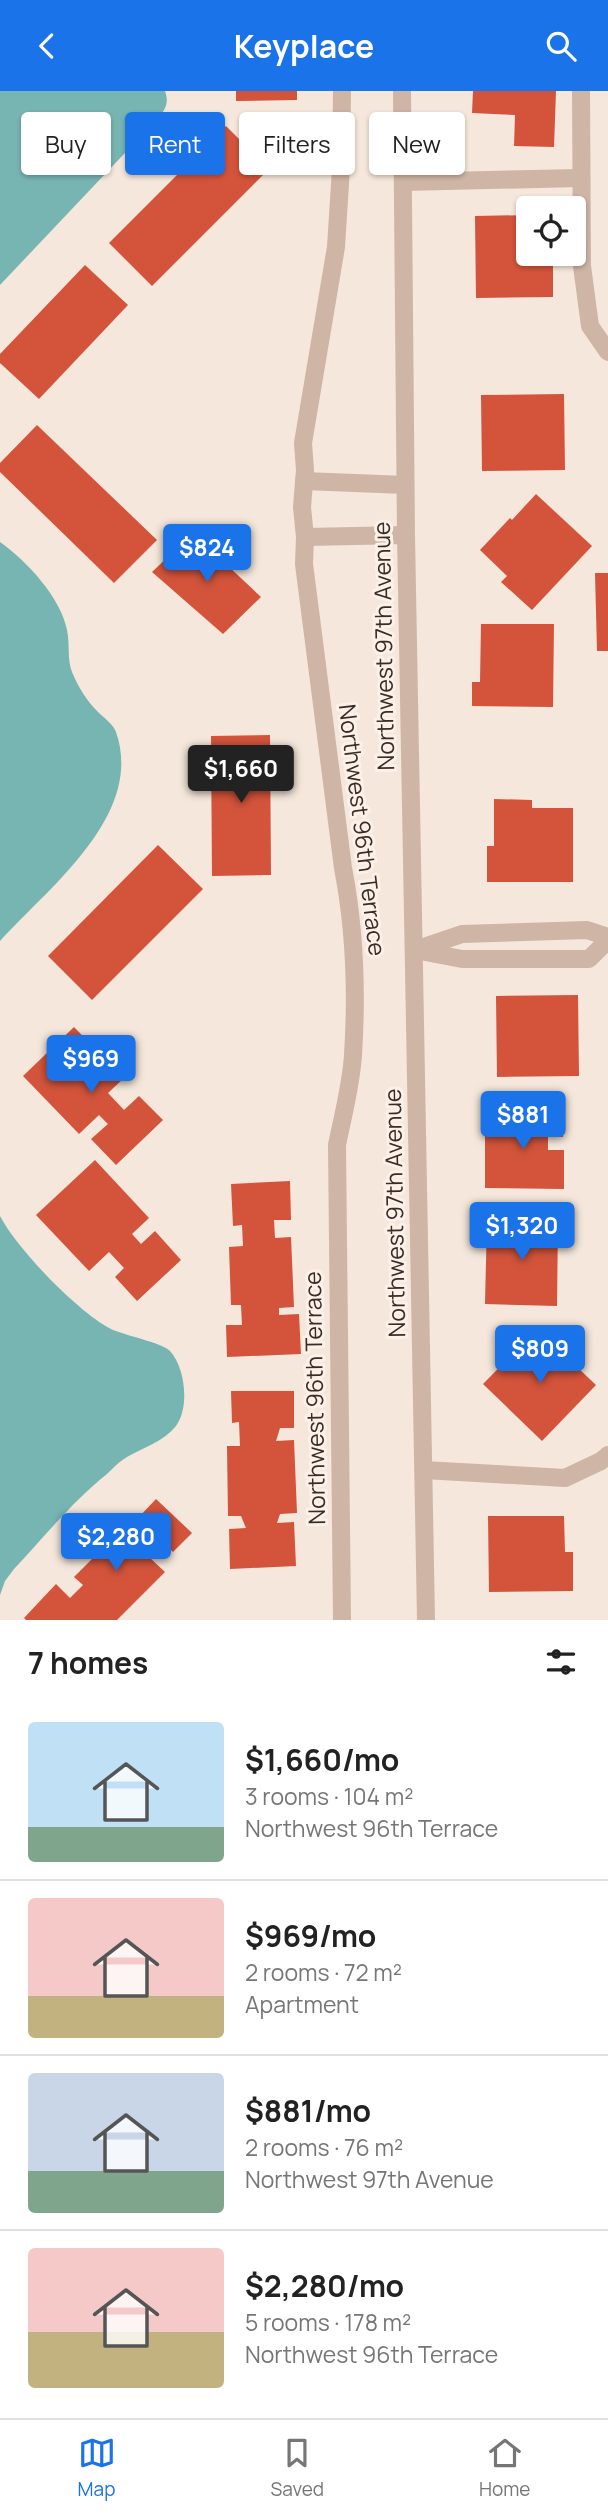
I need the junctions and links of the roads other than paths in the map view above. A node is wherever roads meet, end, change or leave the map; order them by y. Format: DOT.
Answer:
graph roads {
  1 [pos="342,91"];
  2 [pos="402,91"];
  3 [pos="581,91"];
  4 [pos="580,178"];
  5 [pos="403,182"];
  6 [pos="608,352"];
  7 [pos="304,481"];
  8 [pos="405,485"];
  9 [pos="406,535"];
  10 [pos="305,537"];
  11 [pos="608,938"];
  12 [pos="415,950"];
  13 [pos="608,1455"];
  14 [pos="424,1470"];
  15 [pos="342,1620"];
  16 [pos="426,1620"];
  1 -- 7 [label="street, Northwest 96th Terrace"];
  2 -- 5 [label="street, Northwest 97th Avenue"];
  3 -- 4 [label="street"];
  4 -- 5 [label="street"];
  4 -- 6 [label="street"];
  5 -- 8 [label="street, Northwest 97th Avenue"];
  7 -- 8 [label="street"];
  7 -- 10 [label="street, Northwest 96th Terrace"];
  8 -- 9 [label="street, Northwest 97th Avenue"];
  9 -- 10 [label="street"];
  9 -- 12 [label="street, Northwest 97th Avenue"];
  10 -- 15 [label="street, Northwest 96th Terrace"];
  11 -- 12 [label="street"];
  11 -- 12 [label="street"];
  12 -- 14 [label="street, Northwest 97th Avenue"];
  13 -- 14 [label="street"];
  14 -- 16 [label="street, Northwest 97th Avenue"];
}
